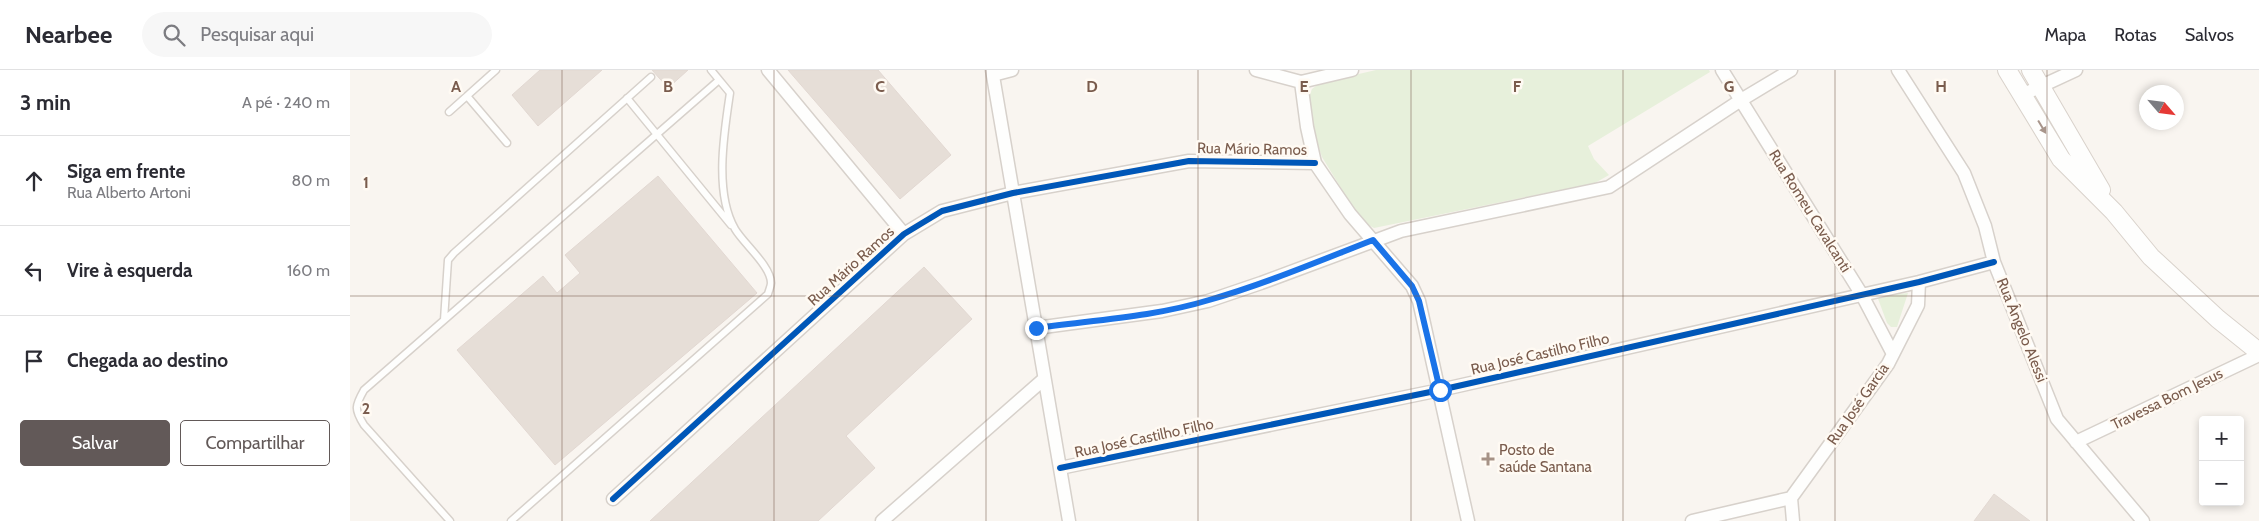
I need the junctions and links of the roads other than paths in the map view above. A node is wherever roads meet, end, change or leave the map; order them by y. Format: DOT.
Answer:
graph roads {
  1 [pos="496,70"];
  2 [pos="711,70"];
  3 [pos="768,70"];
  4 [pos="1012,70"];
  5 [pos="1256,70"];
  6 [pos="1352,70"];
  7 [pos="1722,70"];
  8 [pos="1791,70"];
  9 [pos="1898,70"];
  10 [pos="2007,70"];
  11 [pos="2031,70"];
  12 [pos="2076,70"];
  13 [pos="992,72"];
  14 [pos="651,77"];
  15 [pos="719,80"];
  16 [pos="1301,82"];
  17 [pos="2042,87"];
  18 [pos="2022,95"];
  19 [pos="468,96"];
  20 [pos="627,98"];
  21 [pos="1741,100"];
  22 [pos="449,112"];
  23 [pos="657,134"];
  24 [pos="508,143"];
  25 [pos="1315,163"];
  26 [pos="1013,194"];
  27 [pos="2114,212"];
  28 [pos="734,228"];
  29 [pos="904,234"];
  30 [pos="1373,240"];
  31 [pos="1994,262"];
  32 [pos="1919,282"];
  33 [pos="1862,295"];
  34 [pos="444,320"];
  35 [pos="1036,328"];
  36 [pos="2259,353"];
  37 [pos="1893,354"];
  38 [pos="1044,379"];
  39 [pos="1440,390"];
  40 [pos="2076,442"];
  41 [pos="1060,468"];
  42 [pos="1791,498"];
  43 [pos="613,499"];
  44 [pos="450,521"];
  45 [pos="511,521"];
  46 [pos="882,521"];
  47 [pos="1069,521"];
  48 [pos="1468,521"];
  49 [pos="1692,521"];
  50 [pos="1792,521"];
  51 [pos="2143,521"];
  1 -- 19 [label="lane"];
  2 -- 15 [label="lane"];
  3 -- 29 [label="street"];
  4 -- 13 [label="street"];
  5 -- 16 [label="street"];
  6 -- 16 [label="street"];
  7 -- 21 [label="street, Rua Romeu Cavalcanti"];
  8 -- 21 [label="street"];
  9 -- 31 [label="street, Rua Ângelo Alessi"];
  10 -- 18 [label="street"];
  11 -- 17 [label="street"];
  12 -- 17 [label="street"];
  13 -- 26 [label="street"];
  14 -- 20 [label="lane"];
  15 -- 23 [label="lane"];
  15 -- 28 [label="lane"];
  16 -- 25 [label="street"];
  17 -- 18 [label="street"];
  17 -- 27 [label="street"];
  18 -- 27 [label="street, one-way"];
  19 -- 22 [label="lane"];
  19 -- 24 [label="lane"];
  20 -- 23 [label="lane"];
  20 -- 34 [label="lane"];
  21 -- 30 [label="street"];
  21 -- 33 [label="street, Rua Romeu Cavalcanti"];
  23 -- 28 [label="lane"];
  23 -- 34 [label="lane"];
  25 -- 26 [label="street, Rua Mário Ramos"];
  25 -- 30 [label="street"];
  26 -- 29 [label="street, Rua Mário Ramos"];
  26 -- 35 [label="street"];
  27 -- 36 [label="street"];
  28 -- 45 [label="lane"];
  29 -- 43 [label="street, Rua Mário Ramos"];
  30 -- 35 [label="street"];
  30 -- 39 [label="street"];
  31 -- 32 [label="street, Rua José Castilho Filho"];
  31 -- 40 [label="street, Rua Ângelo Alessi"];
  32 -- 33 [label="street, Rua José Castilho Filho"];
  32 -- 37 [label="street, Rua José Garcia"];
  33 -- 37 [label="street, Rua Romeu Cavalcanti"];
  33 -- 39 [label="street, Rua José Castilho Filho"];
  34 -- 44 [label="lane"];
  35 -- 38 [label="street"];
  36 -- 40 [label="street, Travessa Bom Jesus"];
  37 -- 42 [label="street, Rua José Garcia"];
  38 -- 41 [label="street"];
  38 -- 46 [label="street"];
  39 -- 41 [label="street, Rua José Castilho Filho"];
  39 -- 48 [label="street"];
  40 -- 51 [label="street, Rua Ângelo Alessi"];
  41 -- 47 [label="street"];
  42 -- 49 [label="street"];
  42 -- 50 [label="street"];
}
